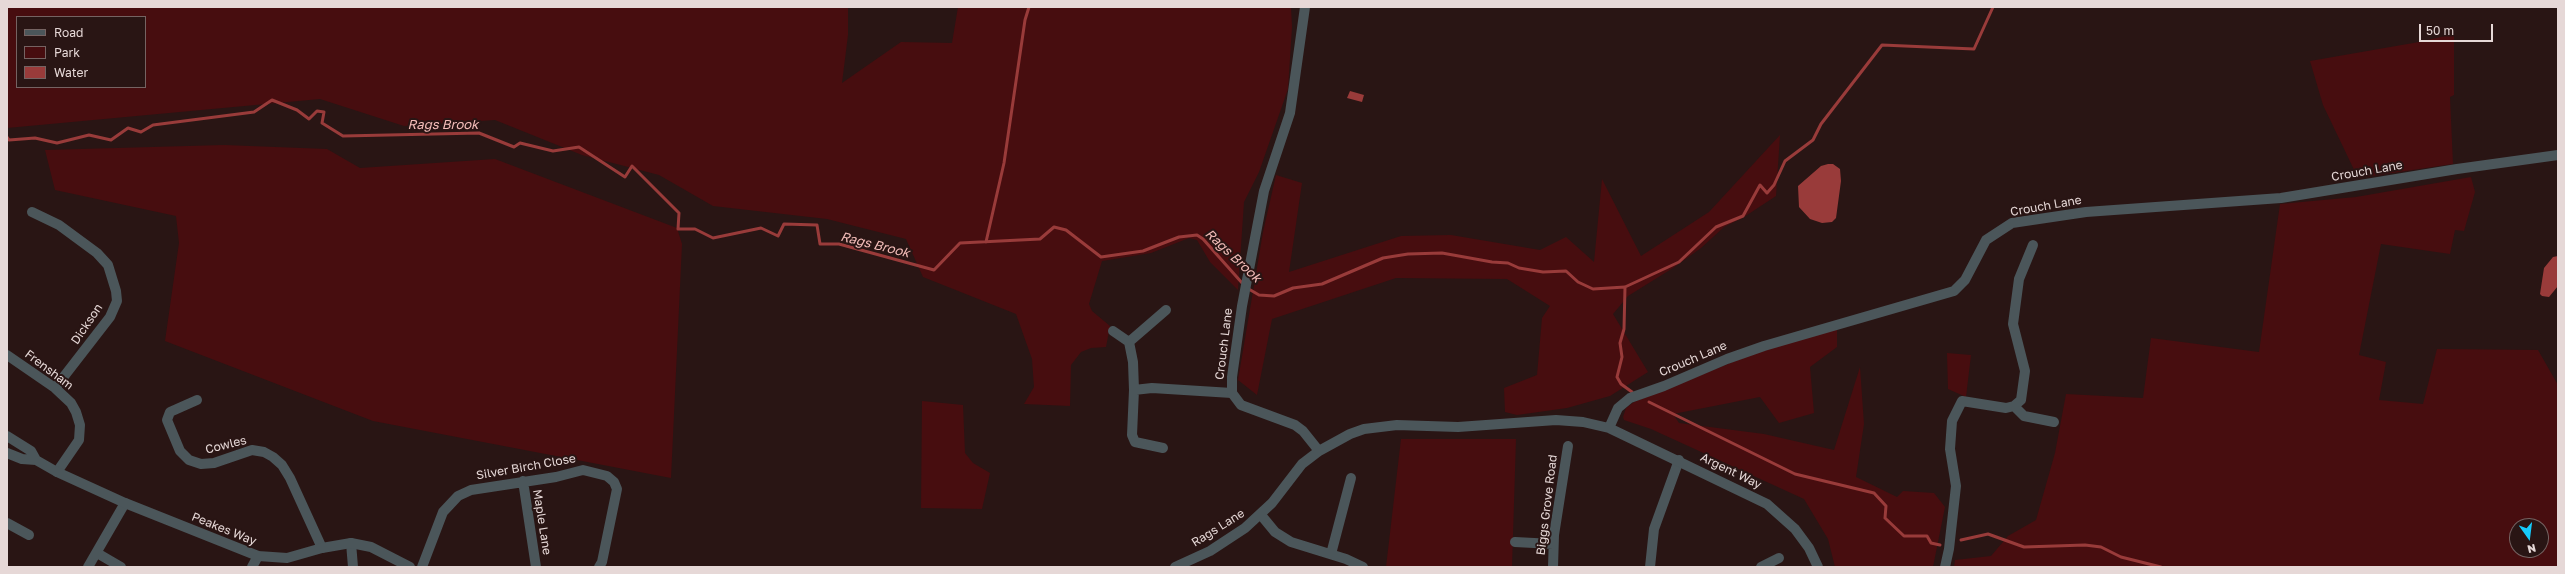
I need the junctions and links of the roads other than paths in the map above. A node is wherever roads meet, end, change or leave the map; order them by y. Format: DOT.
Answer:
graph roads {
  1 [pos="1305,7"];
  2 [pos="2558,155"];
  3 [pos="32,212"];
  4 [pos="2033,245"];
  5 [pos="1166,310"];
  6 [pos="1113,331"];
  7 [pos="1129,342"];
  8 [pos="7,355"];
  9 [pos="55,388"];
  10 [pos="1134,390"];
  11 [pos="1232,393"];
  12 [pos="198,400"];
  13 [pos="2014,406"];
  14 [pos="2054,422"];
  15 [pos="1608,428"];
  16 [pos="7,436"];
  17 [pos="1568,446"];
  18 [pos="1163,448"];
  19 [pos="1319,451"];
  20 [pos="7,453"];
  21 [pos="36,460"];
  22 [pos="1680,460"];
  23 [pos="57,472"];
  24 [pos="1351,478"];
  25 [pos="523,481"];
  26 [pos="125,503"];
  27 [pos="1260,515"];
  28 [pos="7,523"];
  29 [pos="29,535"];
  30 [pos="1515,542"];
  31 [pos="351,544"];
  32 [pos="1553,544"];
  33 [pos="322,548"];
  34 [pos="97,553"];
  35 [pos="1331,554"];
  36 [pos="258,556"];
  37 [pos="1779,558"];
  38 [pos="88,567"];
  39 [pos="121,567"];
  40 [pos="252,567"];
  41 [pos="353,567"];
  42 [pos="410,567"];
  43 [pos="422,567"];
  44 [pos="536,567"];
  45 [pos="599,567"];
  46 [pos="1175,567"];
  47 [pos="1363,567"];
  48 [pos="1553,567"];
  49 [pos="1650,567"];
  50 [pos="1761,567"];
  51 [pos="1818,567"];
  52 [pos="1945,567"];
  1 -- 11 [label="street, Crouch Lane"];
  2 -- 15 [label="street, Crouch Lane"];
  3 -- 9 [label="street, Dickson"];
  4 -- 13 [label="street"];
  5 -- 7 [label="street"];
  6 -- 7 [label="street"];
  7 -- 10 [label="street"];
  8 -- 9 [label="street, Frensham"];
  9 -- 23 [label="street, Frensham"];
  10 -- 11 [label="street"];
  10 -- 18 [label="street"];
  11 -- 19 [label="street, Crouch Lane"];
  12 -- 33 [label="street, Cowles"];
  13 -- 14 [label="street"];
  13 -- 52 [label="street"];
  15 -- 19 [label="street"];
  15 -- 22 [label="street, Argent Way"];
  16 -- 21 [label="street, Peakes Way"];
  17 -- 32 [label="street, Biggs Grove Road"];
  19 -- 27 [label="street, Rags Lane"];
  20 -- 21 [label="street, Peakes Way"];
  21 -- 23 [label="street, Peakes Way"];
  22 -- 49 [label="street"];
  22 -- 51 [label="street, Argent Way"];
  23 -- 26 [label="street, Peakes Way"];
  24 -- 35 [label="street"];
  25 -- 43 [label="street, Silver Birch Close"];
  25 -- 44 [label="street, Maple Lane"];
  25 -- 45 [label="street, Silver Birch Close"];
  26 -- 34 [label="street"];
  26 -- 36 [label="street, Peakes Way"];
  27 -- 35 [label="street"];
  27 -- 46 [label="street, Rags Lane"];
  28 -- 29 [label="street"];
  30 -- 32 [label="street"];
  31 -- 33 [label="street, Peakes Way"];
  31 -- 41 [label="street"];
  31 -- 42 [label="street, Peakes Way"];
  32 -- 48 [label="street, Biggs Grove Road"];
  33 -- 36 [label="street, Peakes Way"];
  34 -- 38 [label="street"];
  34 -- 39 [label="street"];
  35 -- 47 [label="street"];
  36 -- 40 [label="street"];
  37 -- 50 [label="street"];
}
